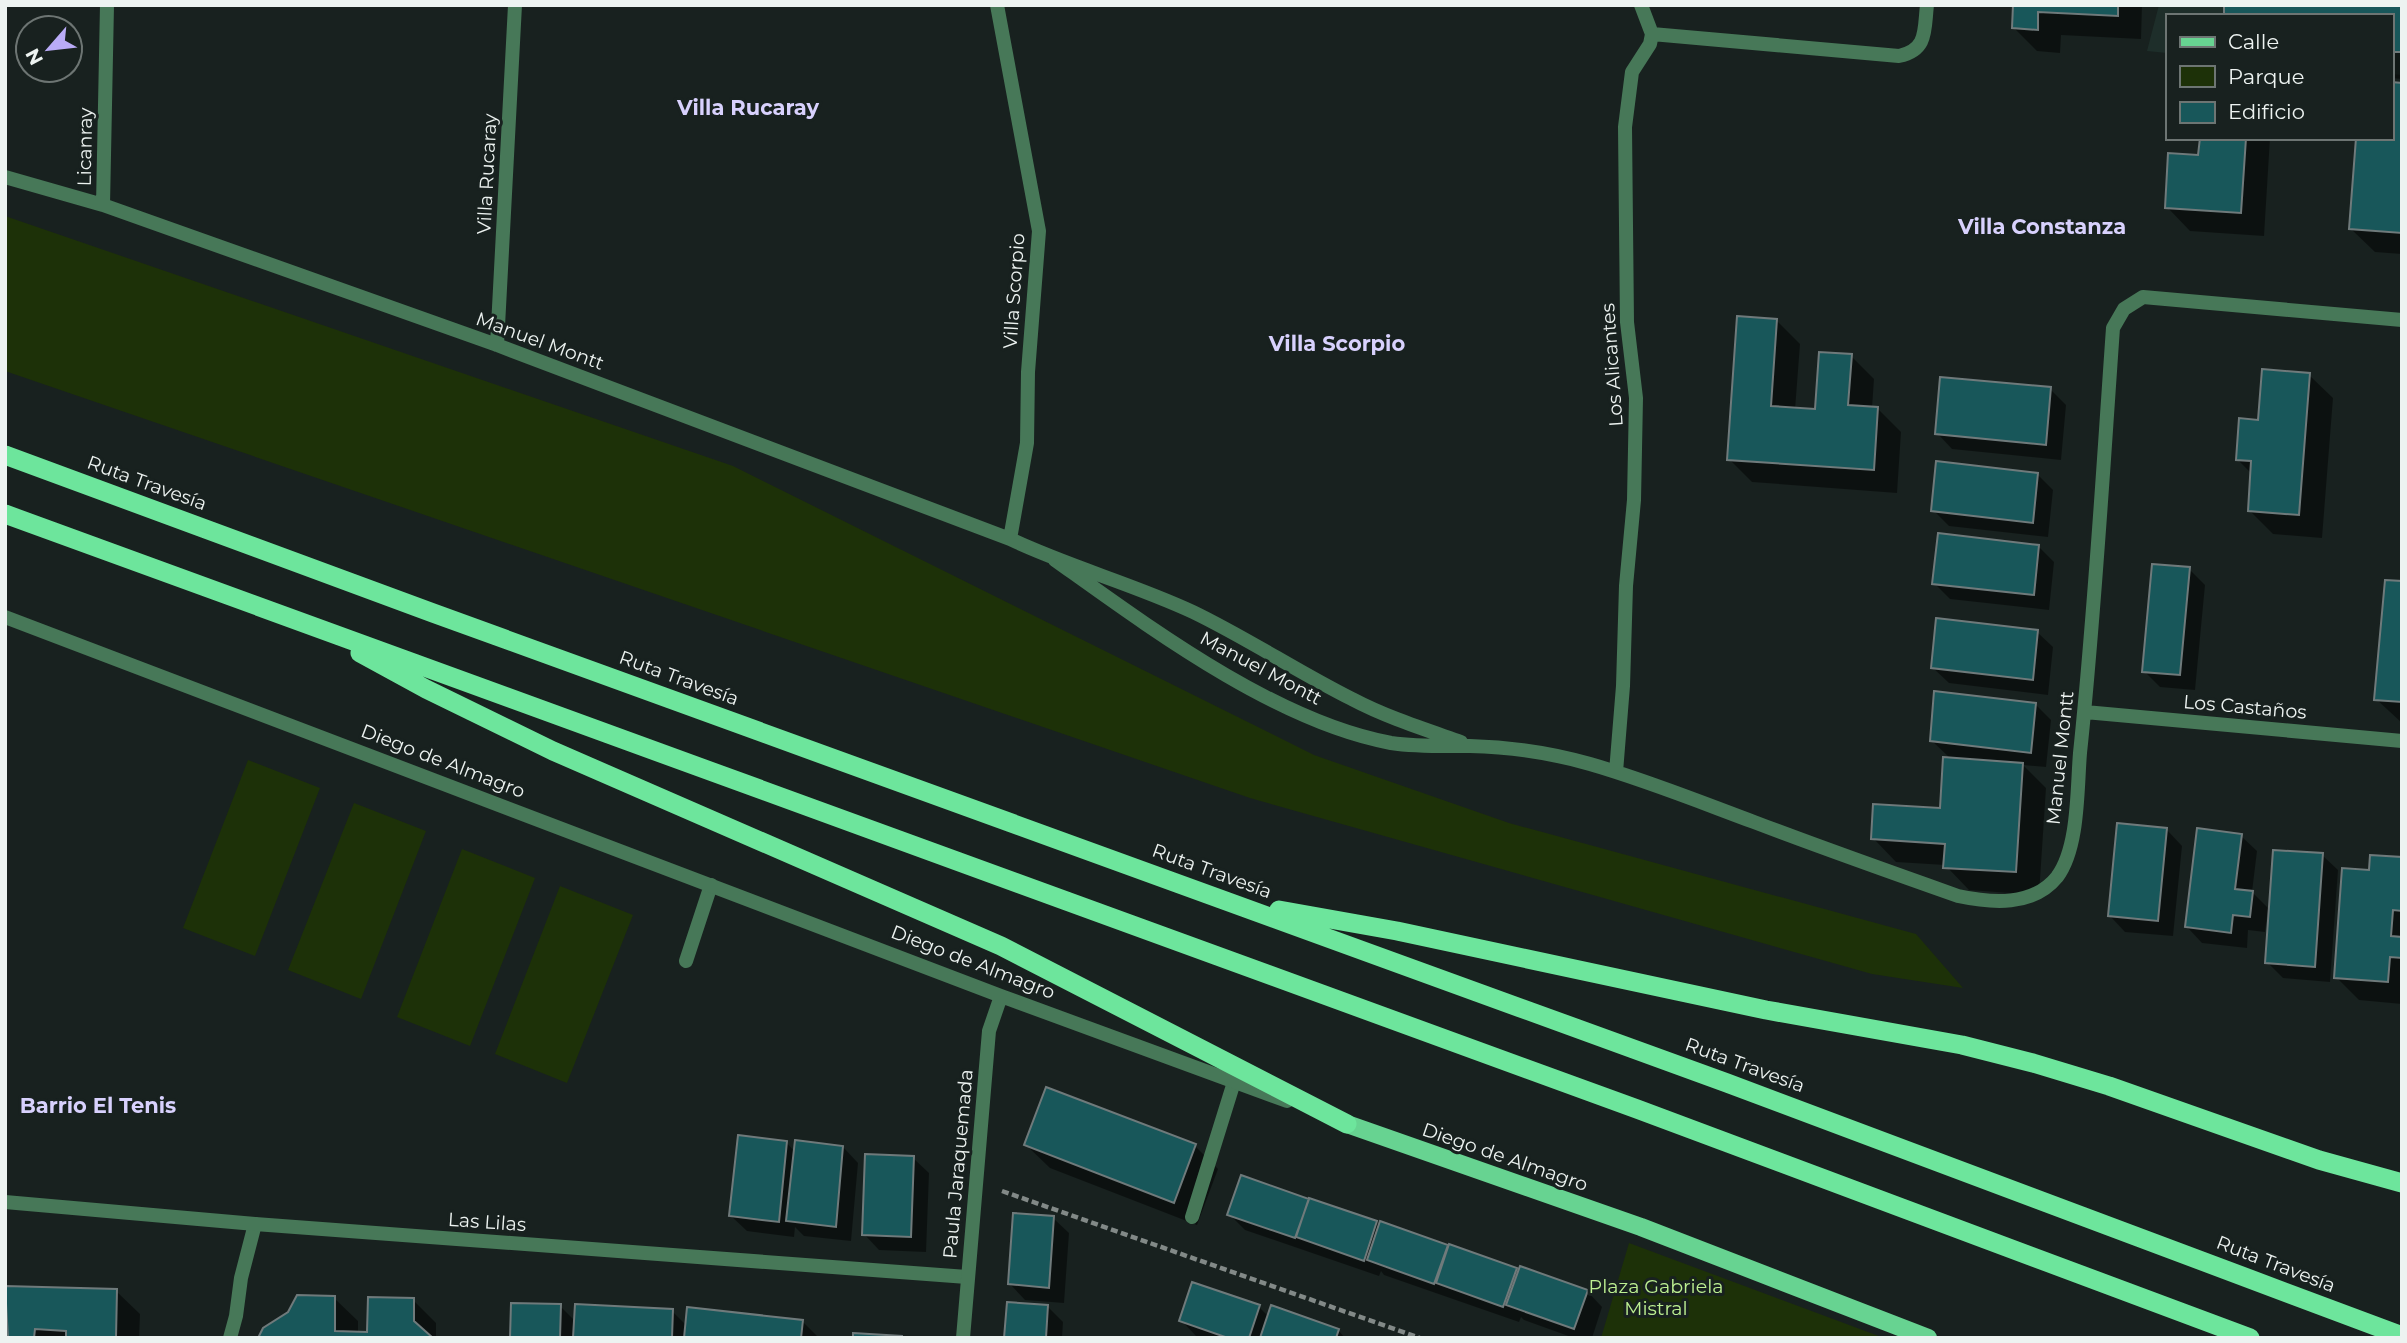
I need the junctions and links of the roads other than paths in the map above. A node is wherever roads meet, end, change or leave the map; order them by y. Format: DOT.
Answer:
graph roads {
  1 [pos="107,5"];
  2 [pos="514,5"];
  3 [pos="998,5"];
  4 [pos="1641,5"];
  5 [pos="1927,5"];
  6 [pos="1652,34"];
  7 [pos="5,177"];
  8 [pos="103,205"];
  9 [pos="2402,320"];
  10 [pos="497,345"];
  11 [pos="5,454"];
  12 [pos="5,514"];
  13 [pos="1010,539"];
  14 [pos="1055,560"];
  15 [pos="5,617"];
  16 [pos="301,621"];
  17 [pos="2085,712"];
  18 [pos="2402,741"];
  19 [pos="1472,746"];
  20 [pos="1616,772"];
  21 [pos="710,885"];
  22 [pos="1230,902"];
  23 [pos="686,961"];
  24 [pos="1001,996"];
  25 [pos="1234,1082"];
  26 [pos="1347,1124"];
  27 [pos="2402,1183"];
  28 [pos="5,1202"];
  29 [pos="1192,1217"];
  30 [pos="255,1224"];
  31 [pos="967,1277"];
  32 [pos="2402,1336"];
  33 [pos="230,1338"];
  34 [pos="963,1338"];
  35 [pos="1928,1338"];
  36 [pos="2250,1338"];
  1 -- 8 [label="street, Licanray"];
  2 -- 10 [label="street, Villa Rucaray"];
  3 -- 13 [label="street, Villa Scorpio"];
  4 -- 6 [label="street"];
  5 -- 6 [label="street"];
  6 -- 20 [label="street, Los Alicantes"];
  7 -- 8 [label="street, Manuel Montt"];
  8 -- 10 [label="street, Manuel Montt"];
  9 -- 17 [label="street, Manuel Montt"];
  10 -- 13 [label="street, Manuel Montt"];
  11 -- 22 [label="highway, Ruta Travesía"];
  12 -- 16 [label="highway"];
  13 -- 14 [label="street, Manuel Montt"];
  14 -- 19 [label="street, Manuel Montt"];
  14 -- 19 [label="street, Manuel Montt"];
  15 -- 21 [label="street, Diego de Almagro"];
  16 -- 26 [label="highway"];
  16 -- 36 [label="highway"];
  17 -- 18 [label="street, Los Castaños"];
  17 -- 20 [label="street, Manuel Montt"];
  19 -- 20 [label="street, Manuel Montt"];
  21 -- 23 [label="street"];
  21 -- 24 [label="street, Diego de Almagro"];
  22 -- 27 [label="highway"];
  22 -- 32 [label="highway, Ruta Travesía"];
  24 -- 25 [label="street, Diego de Almagro"];
  24 -- 31 [label="street, Paula Jaraquemada"];
  25 -- 26 [label="street, Diego de Almagro"];
  25 -- 29 [label="street"];
  26 -- 35 [label="main road, Diego de Almagro"];
  28 -- 30 [label="street, Las Lilas"];
  30 -- 31 [label="street, Las Lilas"];
  30 -- 33 [label="street"];
  31 -- 34 [label="street, Paula Jaraquemada"];
}
